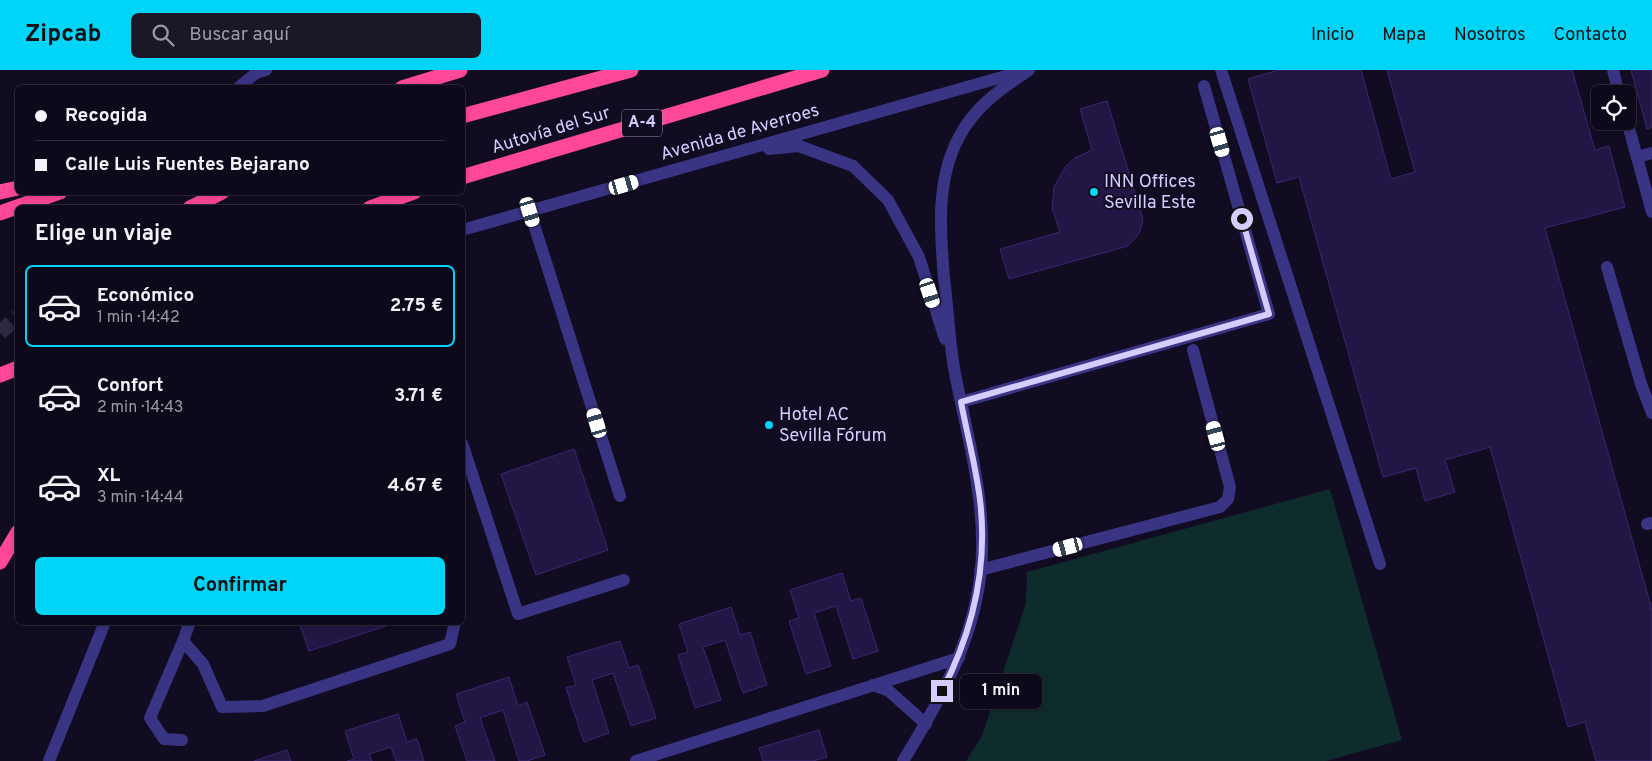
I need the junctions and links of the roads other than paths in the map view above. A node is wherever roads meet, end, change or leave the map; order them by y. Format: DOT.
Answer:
graph roads {
  1 [pos="266,70"];
  2 [pos="456,70"];
  3 [pos="631,70"];
  4 [pos="822,70"];
  5 [pos="1028,70"];
  6 [pos="1221,70"];
  7 [pos="1613,70"];
  8 [pos="242,85"];
  9 [pos="411,85"];
  10 [pos="1617,85"];
  11 [pos="1204,86"];
  12 [pos="465,115"];
  13 [pos="1630,130"];
  14 [pos="737,152"];
  15 [pos="1652,153"];
  16 [pos="1637,157"];
  17 [pos="465,176"];
  18 [pos="15,189"];
  19 [pos="0,192"];
  20 [pos="51,195"];
  21 [pos="216,195"];
  22 [pos="405,195"];
  23 [pos="23,205"];
  24 [pos="196,205"];
  25 [pos="377,205"];
  26 [pos="15,208"];
  27 [pos="530,212"];
  28 [pos="1652,212"];
  29 [pos="0,213"];
  30 [pos="465,229"];
  31 [pos="1607,267"];
  32 [pos="1193,350"];
  33 [pos="954,365"];
  34 [pos="15,369"];
  35 [pos="0,375"];
  36 [pos="961,402"];
  37 [pos="1652,413"];
  38 [pos="465,452"];
  39 [pos="620,496"];
  40 [pos="15,537"];
  41 [pos="0,562"];
  42 [pos="1380,564"];
  43 [pos="980,570"];
  44 [pos="624,580"];
  45 [pos="104,625"];
  46 [pos="189,625"];
  47 [pos="454,625"];
  48 [pos="183,641"];
  49 [pos="959,658"];
  50 [pos="873,685"];
  51 [pos="926,724"];
  52 [pos="182,740"];
  53 [pos="49,761"];
  54 [pos="636,761"];
  55 [pos="903,761"];
  1 -- 8 [label="street"];
  2 -- 9 [label="highway"];
  3 -- 12 [label="highway"];
  4 -- 17 [label="highway, Autovía del Sur / A-4"];
  5 -- 14 [label="street, Avenida de Averroes"];
  5 -- 33 [label="street"];
  6 -- 42 [label="street"];
  7 -- 10 [label="street"];
  11 -- 36 [label="street"];
  13 -- 16 [label="street"];
  14 -- 27 [label="street, Avenida de Averroes"];
  14 -- 33 [label="street"];
  15 -- 16 [label="street"];
  16 -- 28 [label="street"];
  18 -- 19 [label="highway"];
  20 -- 23 [label="highway"];
  21 -- 24 [label="highway"];
  22 -- 25 [label="highway"];
  26 -- 29 [label="highway"];
  27 -- 30 [label="street, Avenida de Averroes"];
  27 -- 39 [label="street"];
  31 -- 37 [label="street"];
  32 -- 43 [label="street"];
  33 -- 36 [label="street"];
  34 -- 35 [label="highway"];
  36 -- 43 [label="street"];
  38 -- 44 [label="street"];
  40 -- 41 [label="highway"];
  43 -- 49 [label="street"];
  45 -- 53 [label="street"];
  46 -- 48 [label="street"];
  47 -- 48 [label="street"];
  48 -- 52 [label="street"];
  49 -- 50 [label="street"];
  49 -- 51 [label="street"];
  50 -- 51 [label="street"];
  50 -- 54 [label="street"];
  51 -- 55 [label="street"];
}
